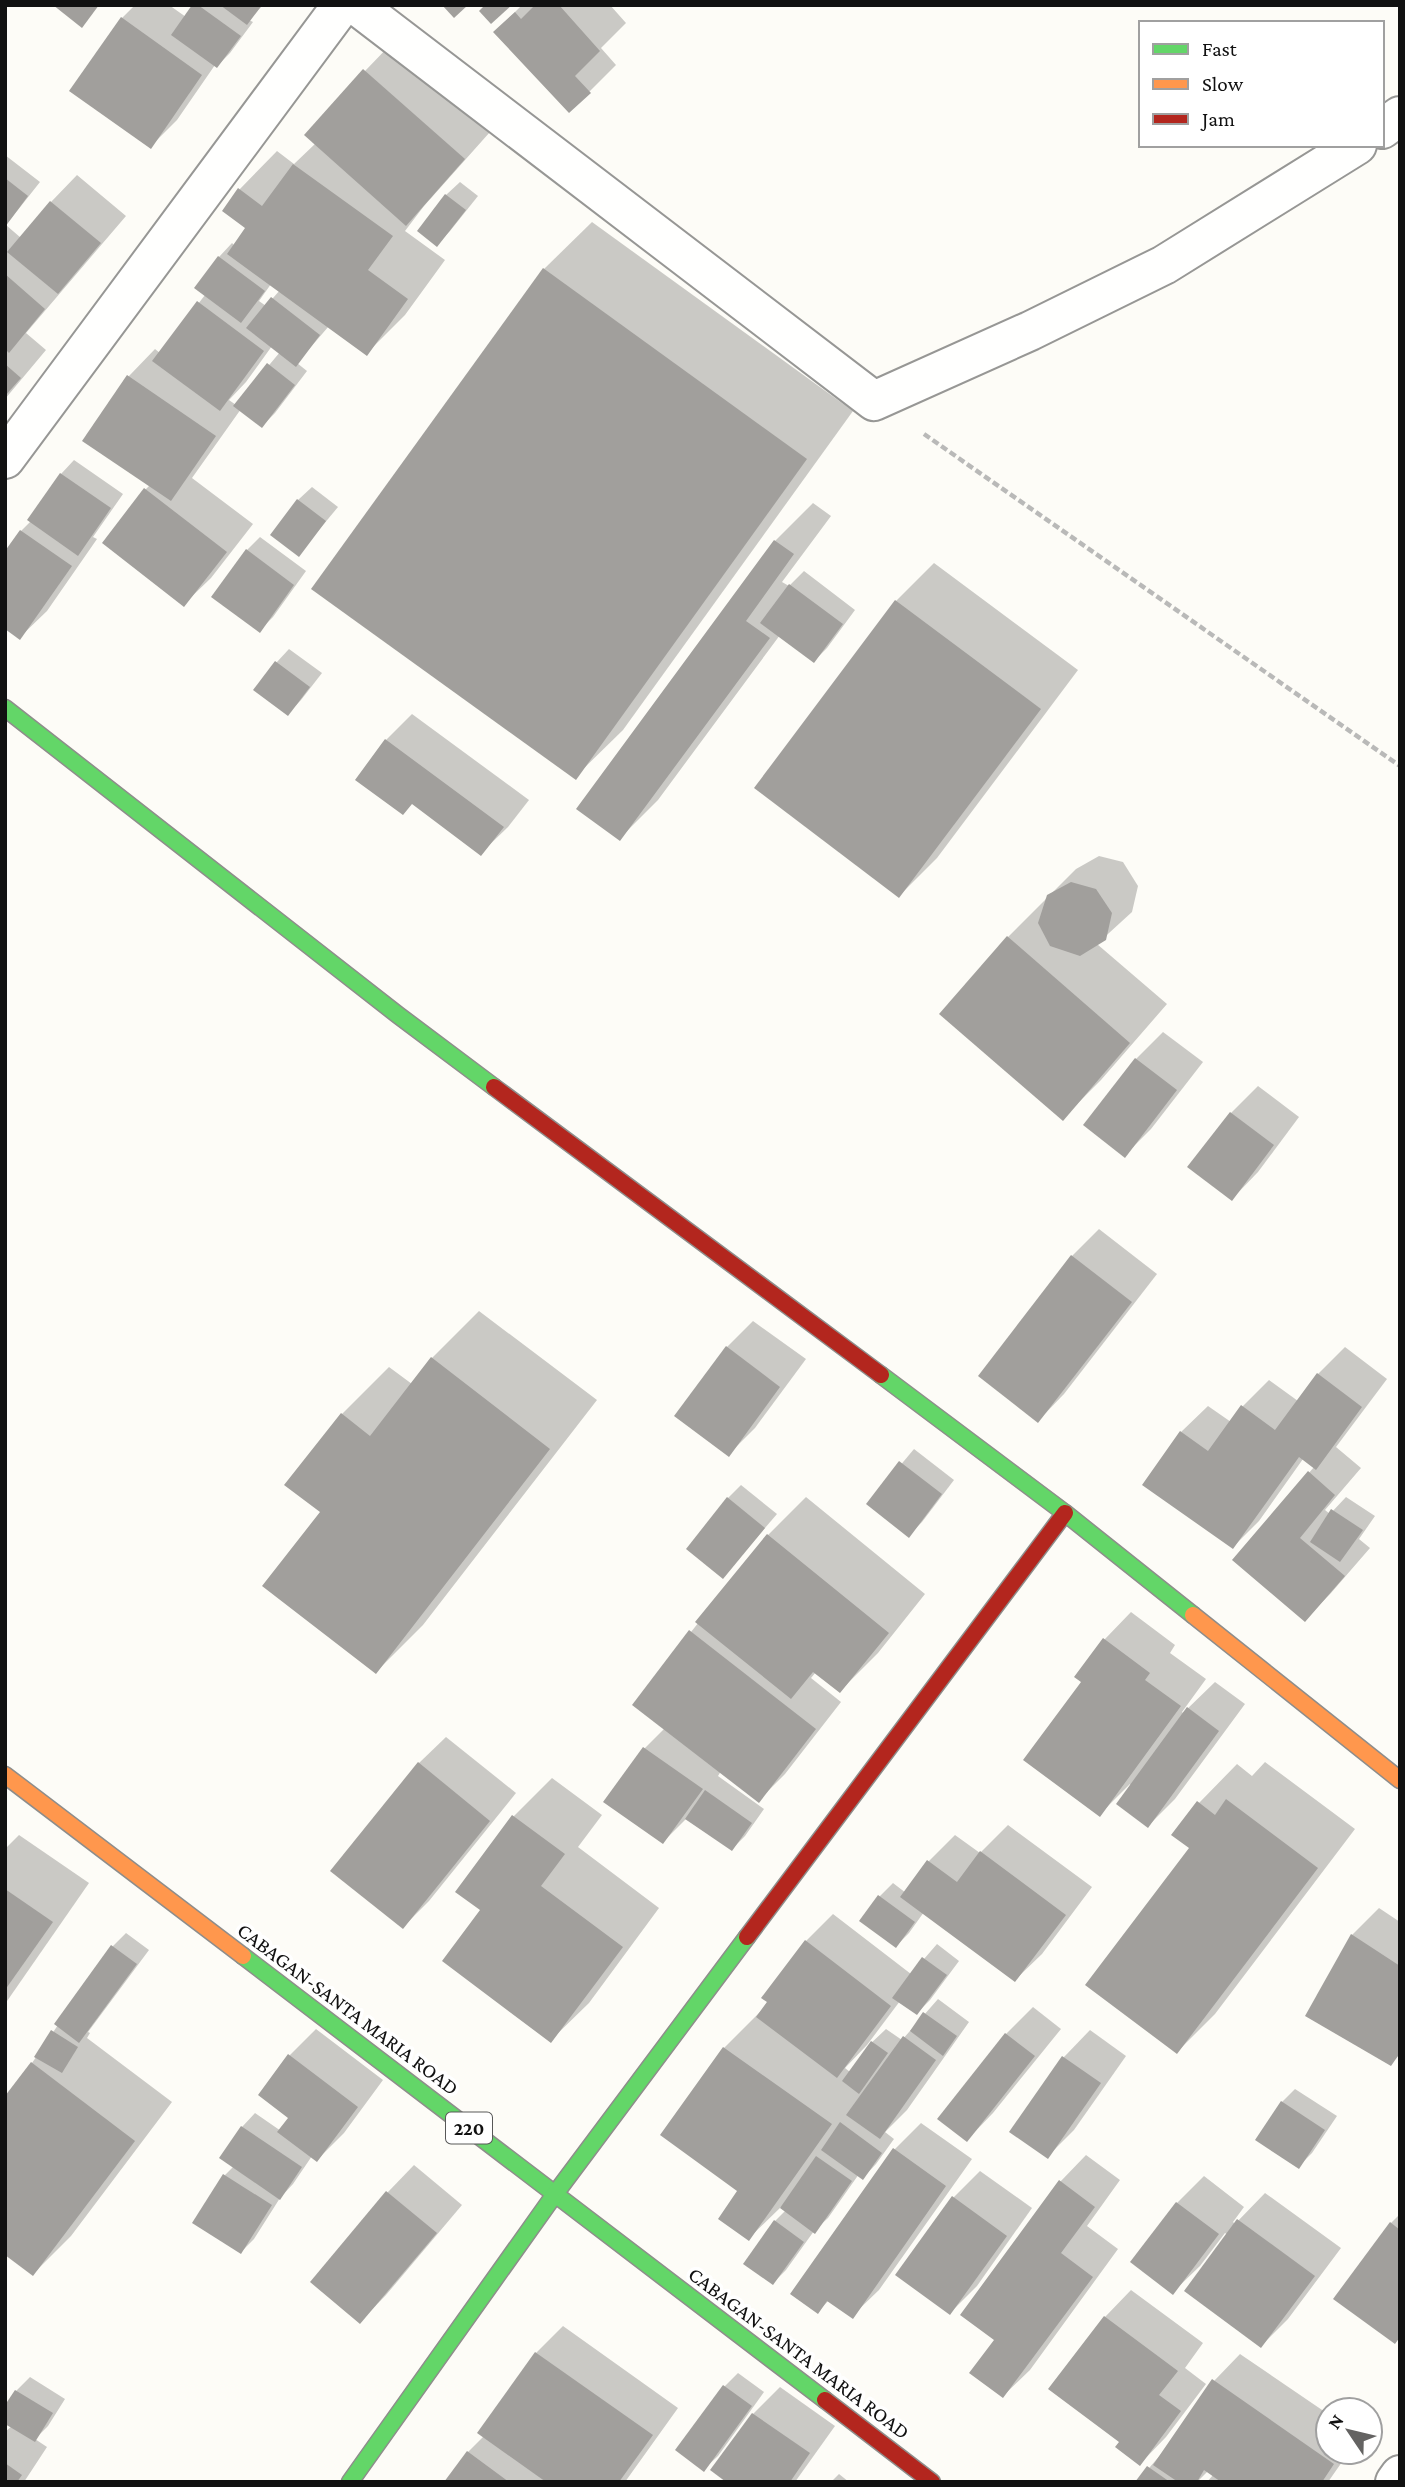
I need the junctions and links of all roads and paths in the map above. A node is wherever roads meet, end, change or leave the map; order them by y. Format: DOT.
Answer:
graph roads {
  1 [pos="342,5"];
  2 [pos="356,5"];
  3 [pos="1400,116"];
  4 [pos="1384,128"];
  5 [pos="1354,147"];
  6 [pos="874,401"];
  7 [pos="5,460"];
  8 [pos="5,708"];
  9 [pos="1400,766"];
  10 [pos="1065,1513"];
  11 [pos="5,1775"];
  12 [pos="1400,1780"];
  13 [pos="555,2194"];
  14 [pos="1400,2475"];
  15 [pos="350,2482"];
  16 [pos="932,2482"];
  17 [pos="1395,2482"];
  1 -- 7 [label="street"];
  2 -- 6 [label="street"];
  3 -- 4 [label="street"];
  5 -- 6 [label="street"];
  6 -- 9 [label="path"];
  8 -- 10 [label="street"];
  10 -- 12 [label="street"];
  10 -- 13 [label="street"];
  11 -- 13 [label="street, CABAGAN-SANTA MARIA ROAD / 220"];
  13 -- 15 [label="street"];
  13 -- 16 [label="street, CABAGAN-SANTA MARIA ROAD / 220"];
  14 -- 17 [label="street"];
}
